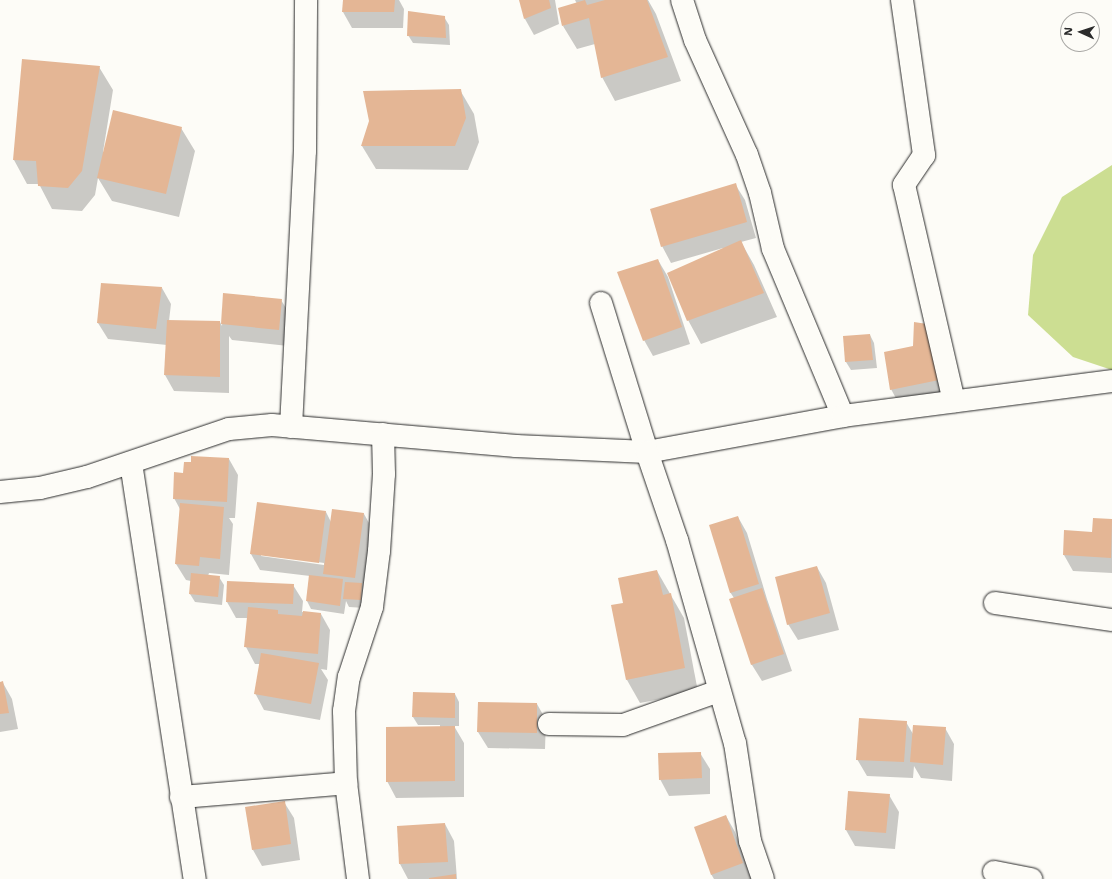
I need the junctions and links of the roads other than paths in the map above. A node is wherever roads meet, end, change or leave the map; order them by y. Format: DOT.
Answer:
graph roads {
  1 [pos="306,0"];
  2 [pos="682,0"];
  3 [pos="902,0"];
  4 [pos="601,303"];
  5 [pos="1112,381"];
  6 [pos="954,401"];
  7 [pos="843,416"];
  8 [pos="292,427"];
  9 [pos="383,434"];
  10 [pos="647,452"];
  11 [pos="131,463"];
  12 [pos="0,492"];
  13 [pos="995,603"];
  14 [pos="1112,620"];
  15 [pos="719,691"];
  16 [pos="549,724"];
  17 [pos="346,783"];
  18 [pos="181,797"];
  19 [pos="994,872"];
  20 [pos="195,879"];
  21 [pos="358,879"];
  22 [pos="763,879"];
  23 [pos="1031,879"];
  1 -- 8 [label="street"];
  2 -- 7 [label="street"];
  3 -- 6 [label="street"];
  4 -- 10 [label="street"];
  5 -- 6 [label="street"];
  6 -- 7 [label="street"];
  7 -- 10 [label="street"];
  8 -- 9 [label="street"];
  8 -- 11 [label="street"];
  9 -- 10 [label="street"];
  9 -- 17 [label="street"];
  10 -- 15 [label="street"];
  11 -- 12 [label="street"];
  11 -- 18 [label="street"];
  13 -- 14 [label="street"];
  15 -- 16 [label="street"];
  15 -- 22 [label="street"];
  17 -- 18 [label="street"];
  17 -- 21 [label="street"];
  18 -- 20 [label="street"];
  19 -- 23 [label="street"];
}
